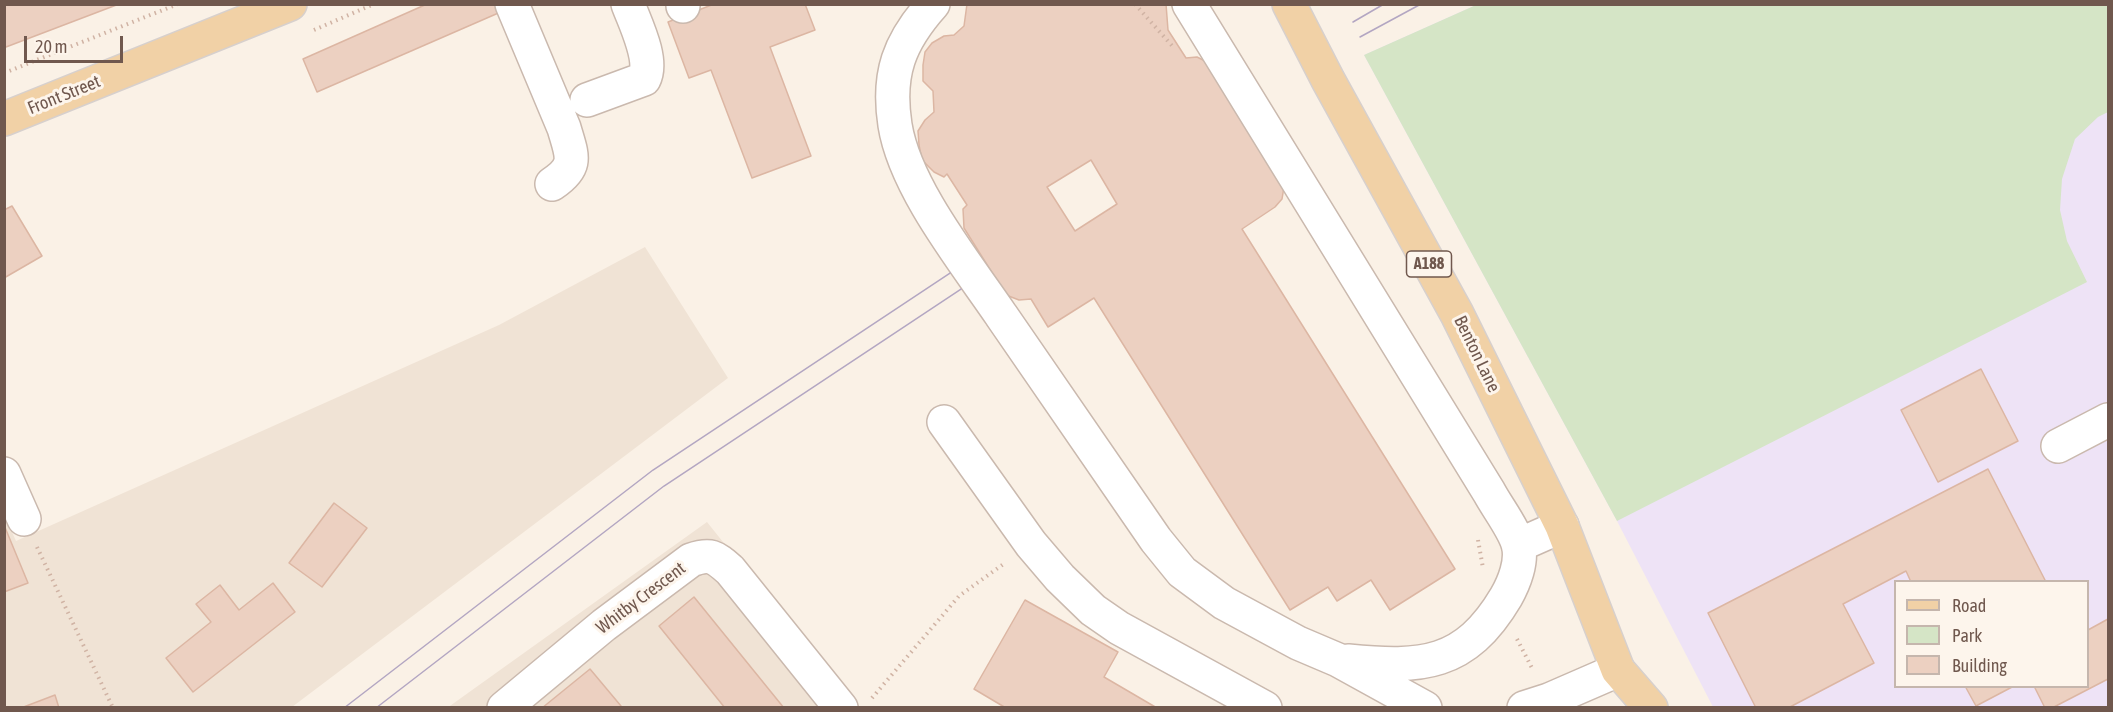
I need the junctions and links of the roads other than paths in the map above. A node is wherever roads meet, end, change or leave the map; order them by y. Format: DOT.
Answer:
graph roads {
  1 [pos="290,4"];
  2 [pos="513,4"];
  3 [pos="628,4"];
  4 [pos="933,4"];
  5 [pos="1189,4"];
  6 [pos="1289,4"];
  7 [pos="587,100"];
  8 [pos="4,119"];
  9 [pos="552,184"];
  10 [pos="2109,420"];
  11 [pos="944,422"];
  12 [pos="2058,446"];
  13 [pos="4,474"];
  14 [pos="24,519"];
  15 [pos="1562,526"];
  16 [pos="1519,545"];
  17 [pos="1338,660"];
  18 [pos="1618,670"];
  19 [pos="856,703"];
  20 [pos="1424,707"];
  21 [pos="504,708"];
  22 [pos="1265,708"];
  23 [pos="1524,708"];
  24 [pos="1651,708"];
  1 -- 8 [label="main road, Front Street"];
  2 -- 9 [label="street"];
  3 -- 7 [label="street"];
  4 -- 17 [label="street"];
  5 -- 16 [label="street"];
  6 -- 15 [label="main road, Benton Lane / A188"];
  10 -- 12 [label="street"];
  11 -- 22 [label="street"];
  13 -- 14 [label="street"];
  15 -- 16 [label="street"];
  15 -- 18 [label="main road, Benton Lane / A188"];
  16 -- 17 [label="street"];
  17 -- 20 [label="street"];
  18 -- 23 [label="street"];
  18 -- 24 [label="main road, Benton Lane / A188"];
  19 -- 21 [label="street, Whitby Crescent"];
}
